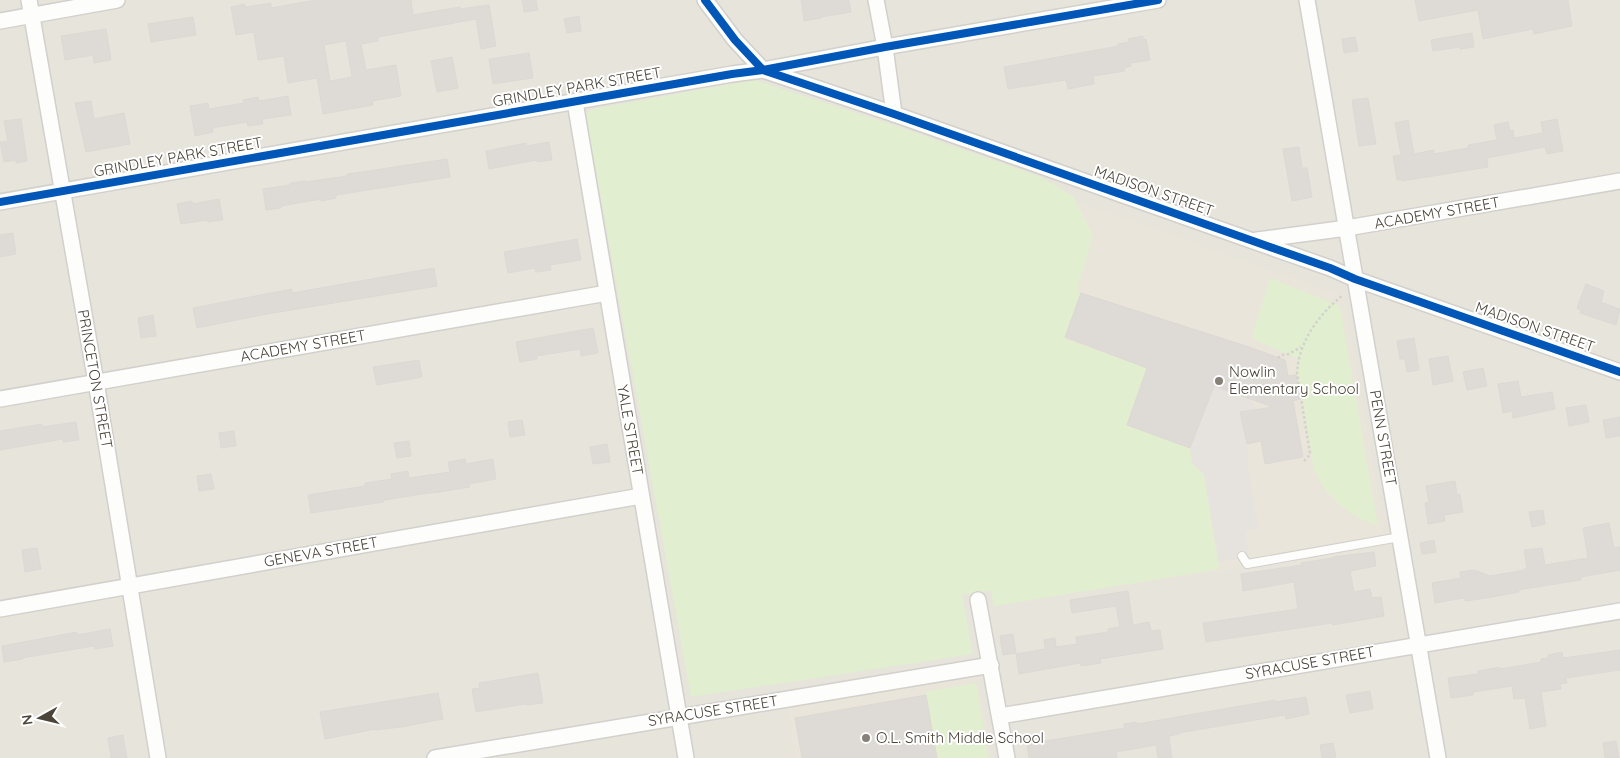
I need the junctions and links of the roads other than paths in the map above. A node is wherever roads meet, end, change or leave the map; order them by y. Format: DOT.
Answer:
graph roads {
  1 [pos="28,0"];
  2 [pos="117,0"];
  3 [pos="705,0"];
  4 [pos="876,0"];
  5 [pos="1158,0"];
  6 [pos="1308,0"];
  7 [pos="31,16"];
  8 [pos="0,21"];
  9 [pos="885,47"];
  10 [pos="763,70"];
  11 [pos="575,102"];
  12 [pos="894,114"];
  13 [pos="1620,181"];
  14 [pos="62,191"];
  15 [pos="0,202"];
  16 [pos="1347,228"];
  17 [pos="1253,241"];
  18 [pos="1355,279"];
  19 [pos="607,293"];
  20 [pos="1620,372"];
  21 [pos="96,382"];
  22 [pos="0,398"];
  23 [pos="641,496"];
  24 [pos="1400,538"];
  25 [pos="1242,556"];
  26 [pos="129,586"];
  27 [pos="978,600"];
  28 [pos="0,609"];
  29 [pos="1620,611"];
  30 [pos="1419,645"];
  31 [pos="991,665"];
  32 [pos="1000,716"];
  33 [pos="678,717"];
  34 [pos="158,758"];
  35 [pos="435,758"];
  36 [pos="686,758"];
  37 [pos="1007,758"];
  38 [pos="1438,758"];
  1 -- 7 [label="street, PRINCETON STREET"];
  2 -- 7 [label="street"];
  3 -- 10 [label="street, MADISON STREET"];
  4 -- 9 [label="street"];
  5 -- 9 [label="street, GRINDLEY PARK STREET"];
  6 -- 16 [label="street, PENN STREET"];
  7 -- 8 [label="street"];
  7 -- 14 [label="street, PRINCETON STREET"];
  9 -- 10 [label="street, GRINDLEY PARK STREET"];
  9 -- 12 [label="street"];
  10 -- 11 [label="street, GRINDLEY PARK STREET"];
  10 -- 12 [label="street, MADISON STREET"];
  11 -- 14 [label="street, GRINDLEY PARK STREET"];
  11 -- 19 [label="street, YALE STREET"];
  12 -- 17 [label="street, MADISON STREET"];
  13 -- 16 [label="street, ACADEMY STREET"];
  14 -- 15 [label="street, GRINDLEY PARK STREET"];
  14 -- 21 [label="street, PRINCETON STREET"];
  16 -- 17 [label="street, ACADEMY STREET"];
  16 -- 18 [label="street, PENN STREET"];
  17 -- 18 [label="street, MADISON STREET"];
  18 -- 20 [label="street, MADISON STREET"];
  18 -- 24 [label="street, PENN STREET"];
  19 -- 21 [label="street, ACADEMY STREET"];
  19 -- 23 [label="street, YALE STREET"];
  21 -- 22 [label="street, ACADEMY STREET"];
  21 -- 26 [label="street, PRINCETON STREET"];
  23 -- 26 [label="street, GENEVA STREET"];
  23 -- 33 [label="street, YALE STREET"];
  24 -- 25 [label="lane"];
  24 -- 30 [label="street, PENN STREET"];
  26 -- 28 [label="street, GENEVA STREET"];
  26 -- 34 [label="street, PRINCETON STREET"];
  27 -- 31 [label="street"];
  29 -- 30 [label="street, SYRACUSE STREET"];
  30 -- 32 [label="street, SYRACUSE STREET"];
  30 -- 38 [label="street, PENN STREET"];
  31 -- 32 [label="street"];
  31 -- 33 [label="street, SYRACUSE STREET"];
  32 -- 37 [label="street"];
  33 -- 35 [label="street, SYRACUSE STREET"];
  33 -- 36 [label="street, YALE STREET"];
}
